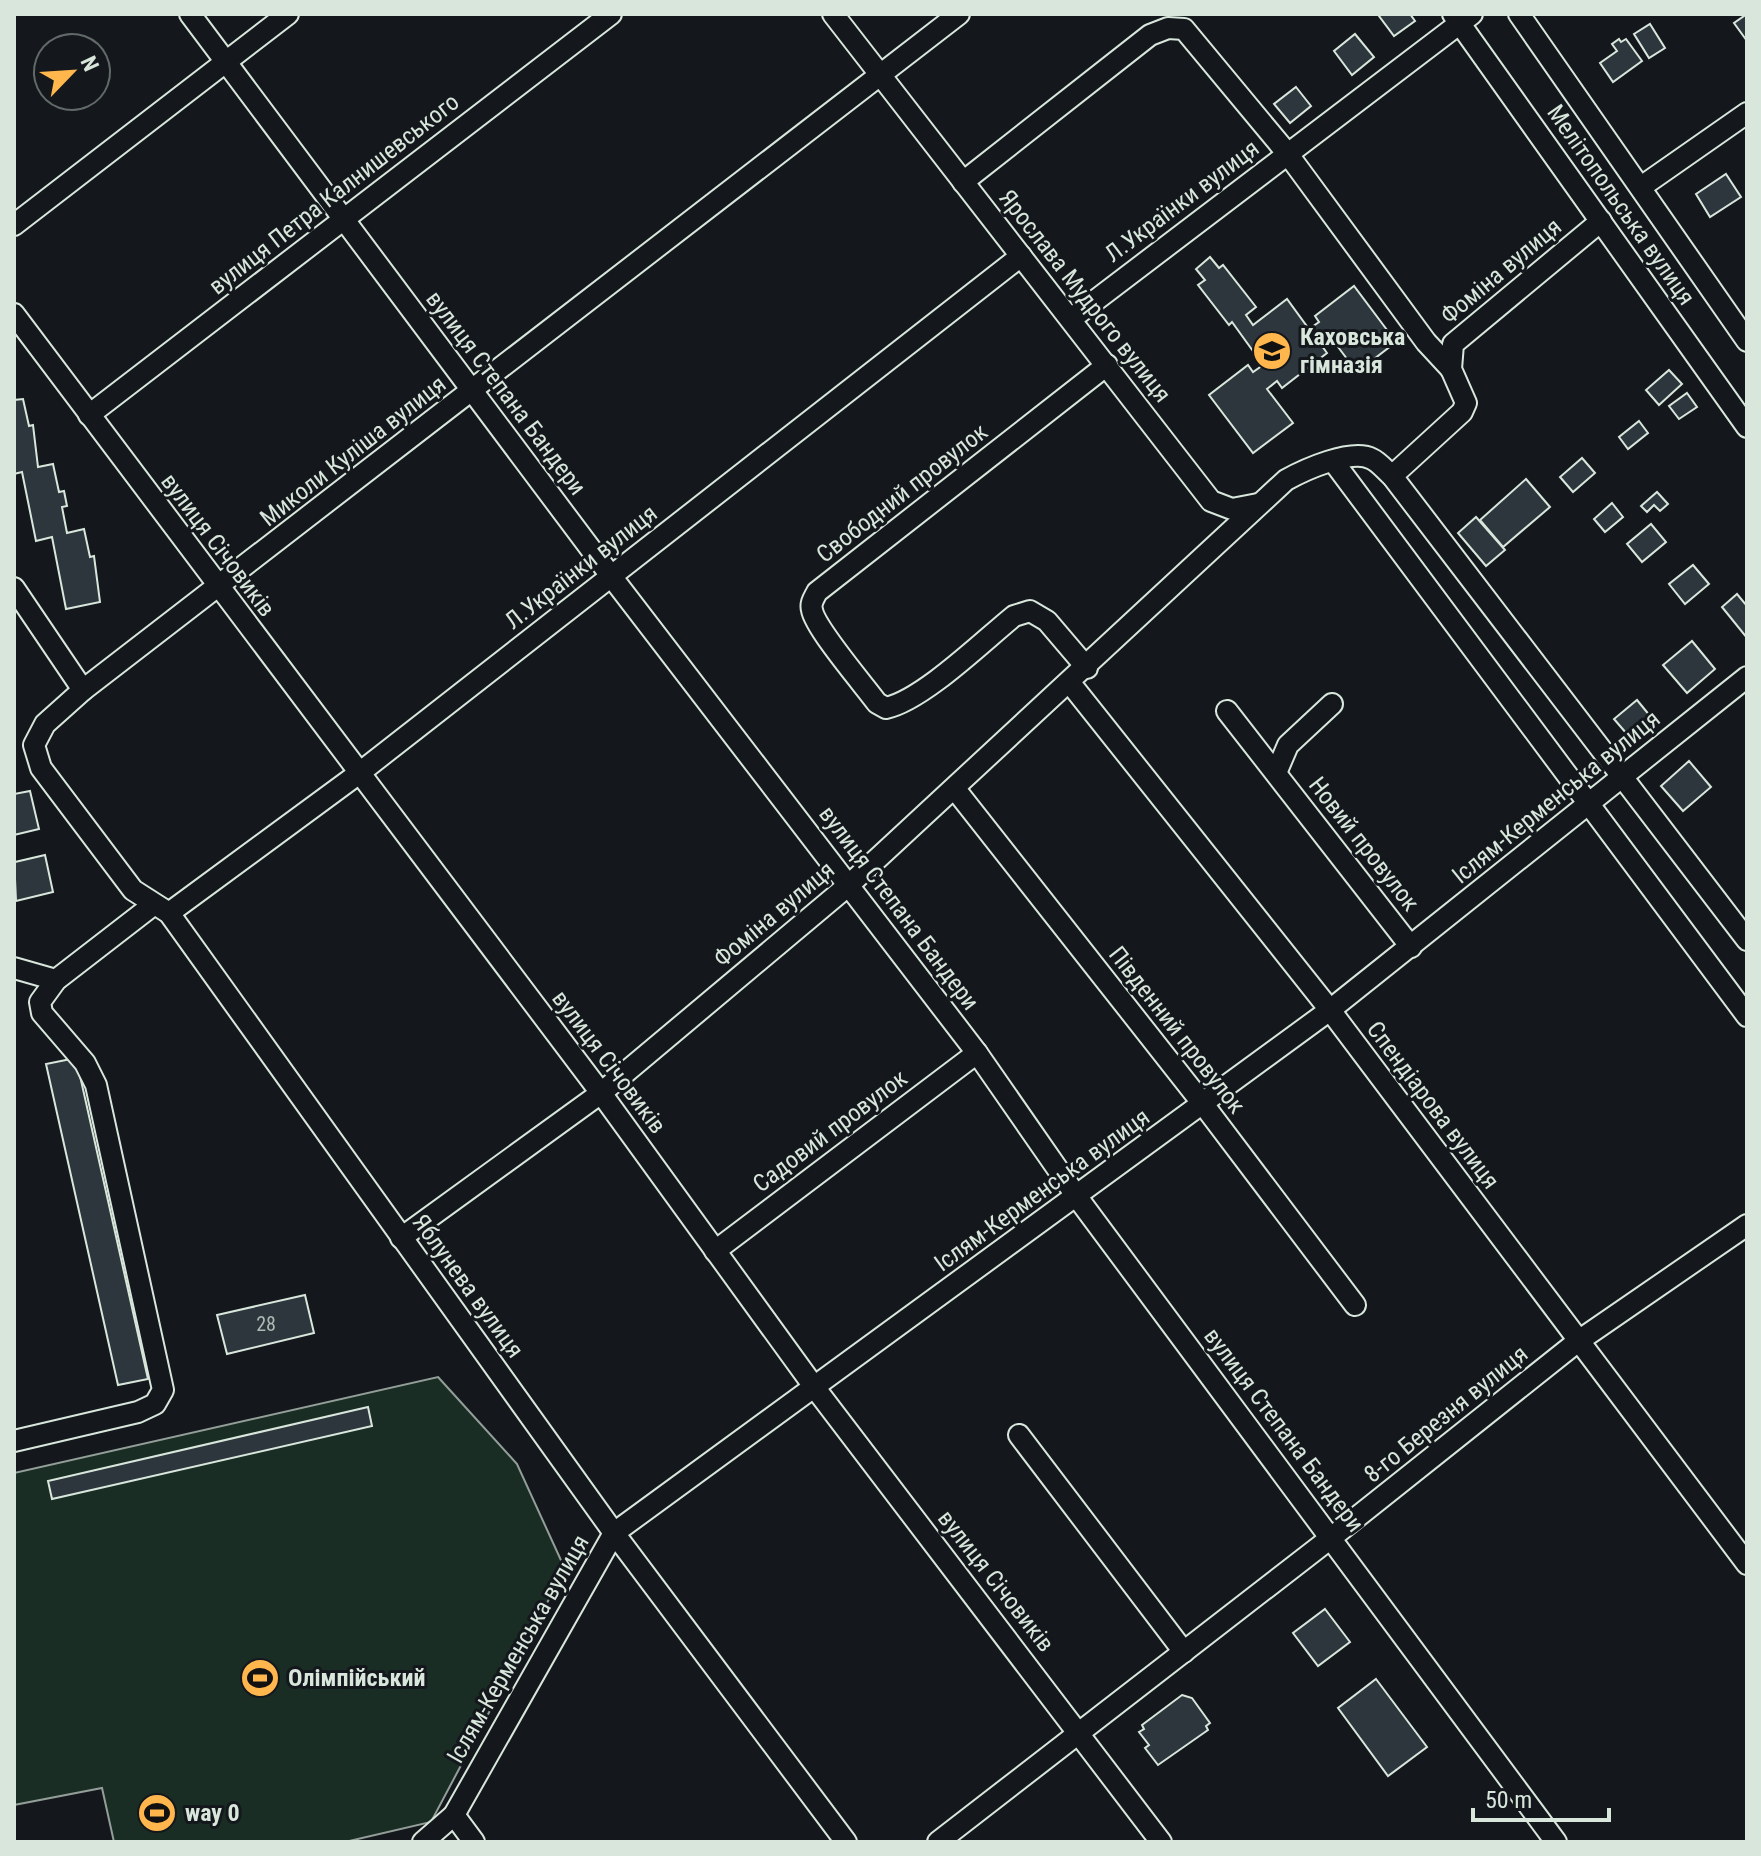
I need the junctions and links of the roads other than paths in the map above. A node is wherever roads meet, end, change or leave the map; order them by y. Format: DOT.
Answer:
graph roads {
  1 [pos="190,14"];
  2 [pos="288,14"];
  3 [pos="611,14"];
  4 [pos="833,14"];
  5 [pos="959,14"];
  6 [pos="1519,14"];
  7 [pos="1462,18"];
  8 [pos="226,63"];
  9 [pos="877,74"];
  10 [pos="1747,113"];
  11 [pos="1287,153"];
  12 [pos="963,182"];
  13 [pos="1641,187"];
  14 [pos="343,220"];
  15 [pos="1601,221"];
  16 [pos="14,225"];
  17 [pos="1021,256"];
  18 [pos="14,314"];
  19 [pos="1071,319"];
  20 [pos="1747,341"];
  21 [pos="1107,365"];
  22 [pos="1451,369"];
  23 [pos="472,392"];
  24 [pos="89,415"];
  25 [pos="1747,427"];
  26 [pos="1333,461"];
  27 [pos="1392,476"];
  28 [pos="1262,502"];
  29 [pos="611,576"];
  30 [pos="14,588"];
  31 [pos="218,588"];
  32 [pos="1087,668"];
  33 [pos="1747,677"];
  34 [pos="1070,683"];
  35 [pos="83,690"];
  36 [pos="1332,704"];
  37 [pos="1227,711"];
  38 [pos="41,768"];
  39 [pos="1276,773"];
  40 [pos="358,774"];
  41 [pos="1622,776"];
  42 [pos="955,789"];
  43 [pos="1589,806"];
  44 [pos="850,884"];
  45 [pos="161,909"];
  46 [pos="1747,940"];
  47 [pos="1411,947"];
  48 [pos="14,968"];
  49 [pos="56,980"];
  50 [pos="1330,1010"];
  51 [pos="1747,1016"];
  52 [pos="977,1053"];
  53 [pos="601,1093"];
  54 [pos="1203,1104"];
  55 [pos="1077,1197"];
  56 [pos="1747,1225"];
  57 [pos="401,1238"];
  58 [pos="715,1251"];
  59 [pos="1355,1305"];
  60 [pos="1577,1342"];
  61 [pos="815,1388"];
  62 [pos="1019,1435"];
  63 [pos="14,1441"];
  64 [pos="614,1533"];
  65 [pos="1332,1537"];
  66 [pos="1747,1564"];
  67 [pos="1184,1652"];
  68 [pos="1081,1732"];
  69 [pos="454,1815"];
  70 [pos="423,1842"];
  71 [pos="474,1842"];
  72 [pos="846,1842"];
  73 [pos="938,1842"];
  74 [pos="1161,1842"];
  75 [pos="1556,1842"];
  1 -- 8 [label="street, вулиця Степана Бандери"];
  2 -- 8 [label="street"];
  3 -- 14 [label="street, вулиця Петра Калнишевського"];
  4 -- 9 [label="street, Ярослава Мудрого вулиця"];
  5 -- 9 [label="street, Миколи Куліша вулиця"];
  6 -- 13 [label="street, Мелітопольська вулиця"];
  7 -- 11 [label="street, Л.Українки вулиця"];
  7 -- 15 [label="street, Мелітопольська вулиця"];
  8 -- 14 [label="street, вулиця Степана Бандери"];
  8 -- 16 [label="street"];
  9 -- 12 [label="street, Ярослава Мудрого вулиця"];
  9 -- 23 [label="street, Миколи Куліша вулиця"];
  10 -- 13 [label="street"];
  11 -- 12 [label="street, Л.Українки вулиця"];
  11 -- 19 [label="street, Л.Українки вулиця"];
  11 -- 22 [label="street, Л.Українки вулиця"];
  12 -- 17 [label="street, Ярослава Мудрого вулиця"];
  13 -- 20 [label="street, Мелітопольська вулиця"];
  14 -- 23 [label="street, вулиця Степана Бандери"];
  14 -- 24 [label="street, вулиця Петра Калнишевського"];
  15 -- 22 [label="street, Фоміна вулиця"];
  15 -- 25 [label="street, Мелітопольська вулиця"];
  17 -- 19 [label="street, Ярослава Мудрого вулиця"];
  17 -- 29 [label="street, Л.Українки вулиця"];
  18 -- 24 [label="street, вулиця Січовиків"];
  19 -- 21 [label="street, Ярослава Мудрого вулиця"];
  21 -- 28 [label="street, Ярослава Мудрого вулиця"];
  21 -- 32 [label="street, Свободний провулок"];
  22 -- 27 [label="street"];
  23 -- 29 [label="street, вулиця Степана Бандери"];
  23 -- 31 [label="street, Миколи Куліша вулиця"];
  24 -- 31 [label="street, вулиця Січовиків"];
  26 -- 27 [label="street"];
  26 -- 28 [label="street"];
  26 -- 43 [label="street"];
  27 -- 41 [label="street"];
  28 -- 32 [label="street, Фоміна вулиця"];
  29 -- 40 [label="street, Л.Українки вулиця"];
  29 -- 44 [label="street, вулиця Степана Бандери"];
  30 -- 35 [label="street"];
  31 -- 35 [label="street, Миколи Куліша вулиця"];
  31 -- 40 [label="street, вулиця Січовиків"];
  32 -- 34 [label="street, Фоміна вулиця"];
  33 -- 41 [label="street, Іслям-Керменська вулиця"];
  34 -- 42 [label="street, Фоміна вулиця"];
  34 -- 50 [label="street, Спендіарова вулиця"];
  35 -- 38 [label="street, Миколи Куліша вулиця"];
  36 -- 39 [label="street, Новий провулок"];
  37 -- 39 [label="street, Новий провулок"];
  38 -- 45 [label="street, Яблунева вулиця"];
  39 -- 47 [label="street, Новий провулок"];
  40 -- 45 [label="street, Л.Українки вулиця"];
  40 -- 53 [label="street, вулиця Січовиків"];
  41 -- 43 [label="street, Іслям-Керменська вулиця"];
  41 -- 46 [label="street"];
  42 -- 44 [label="street, Фоміна вулиця"];
  42 -- 54 [label="street, Південний провулок"];
  43 -- 47 [label="street, Іслям-Керменська вулиця"];
  43 -- 51 [label="street"];
  44 -- 52 [label="street, вулиця Степана Бандери"];
  44 -- 53 [label="street, Фоміна вулиця"];
  45 -- 49 [label="street, Л.Українки вулиця"];
  45 -- 57 [label="street, Яблунева вулиця"];
  47 -- 50 [label="street, Іслям-Керменська вулиця"];
  48 -- 49 [label="street"];
  49 -- 63 [label="street"];
  50 -- 54 [label="street, Іслям-Керменська вулиця"];
  50 -- 60 [label="street, Спендіарова вулиця"];
  52 -- 55 [label="street, вулиця Степана Бандери"];
  52 -- 58 [label="street, Садовий провулок"];
  53 -- 57 [label="street, Фоміна вулиця"];
  53 -- 58 [label="street, вулиця Січовиків"];
  54 -- 55 [label="street, Іслям-Керменська вулиця"];
  54 -- 59 [label="street, Південний провулок"];
  55 -- 61 [label="street, Іслям-Керменська вулиця"];
  55 -- 65 [label="street, вулиця Степана Бандери"];
  56 -- 60 [label="street, 8-го Березня вулиця"];
  57 -- 64 [label="street, Яблунева вулиця"];
  58 -- 61 [label="street, вулиця Січовиків"];
  60 -- 65 [label="street, 8-го Березня вулиця"];
  60 -- 66 [label="street, Спендіарова вулиця"];
  61 -- 64 [label="street, Іслям-Керменська вулиця"];
  61 -- 68 [label="street, вулиця Січовиків"];
  62 -- 67 [label="street"];
  64 -- 69 [label="street, Іслям-Керменська вулиця"];
  64 -- 72 [label="street, Яблунева вулиця"];
  65 -- 67 [label="street, 8-го Березня вулиця"];
  65 -- 75 [label="street, вулиця Степана Бандери"];
  67 -- 68 [label="street, 8-го Березня вулиця"];
  68 -- 73 [label="street, 8-го Березня вулиця"];
  68 -- 74 [label="street, вулиця Січовиків"];
  69 -- 70 [label="street, Іслям-Керменська вулиця"];
  69 -- 71 [label="street"];
}
